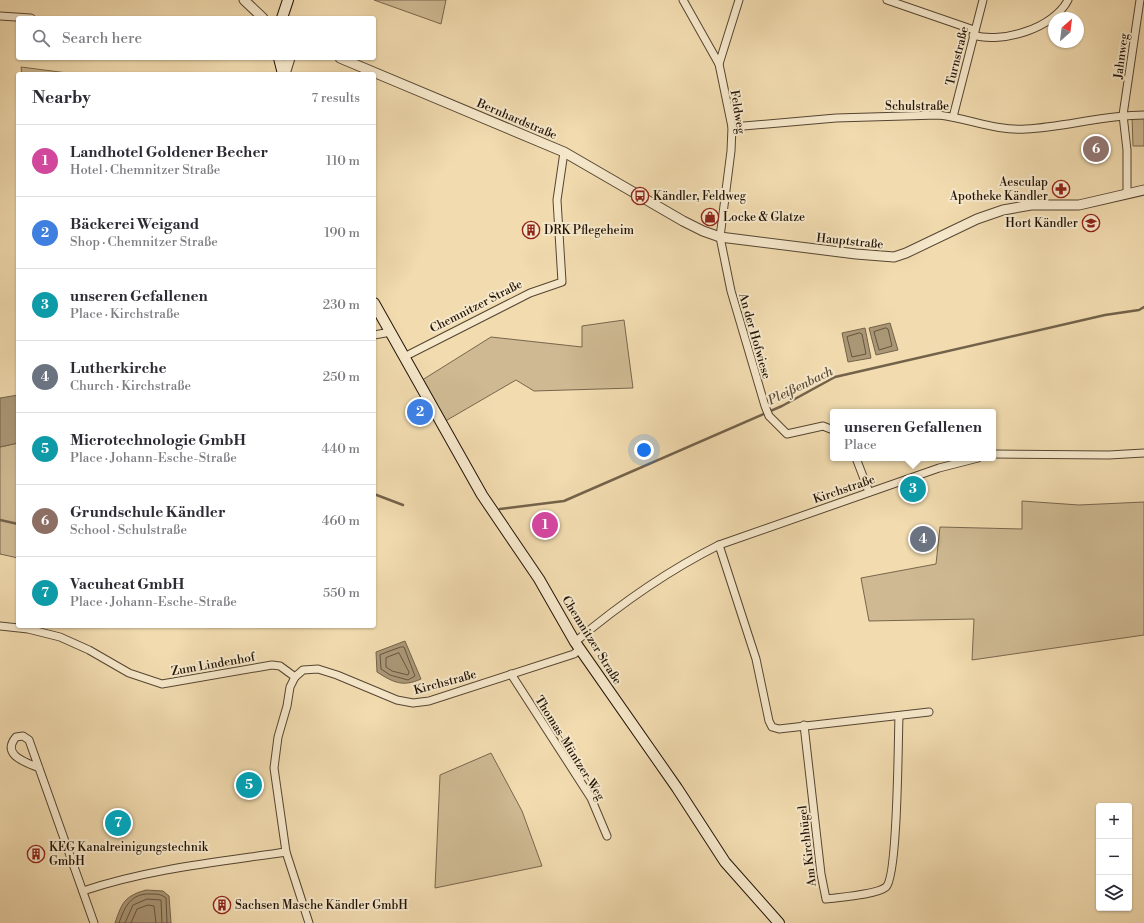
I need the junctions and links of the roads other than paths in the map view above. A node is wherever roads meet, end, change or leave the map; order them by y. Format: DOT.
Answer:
graph roads {
  1 [pos="244,0"];
  2 [pos="288,0"];
  3 [pos="683,0"];
  4 [pos="739,0"];
  5 [pos="887,0"];
  6 [pos="983,0"];
  7 [pos="1068,0"];
  8 [pos="1140,0"];
  9 [pos="0,16"];
  10 [pos="260,16"];
  11 [pos="283,16"];
  12 [pos="16,17"];
  13 [pos="974,33"];
  14 [pos="280,60"];
  15 [pos="289,60"];
  16 [pos="345,60"];
  17 [pos="718,64"];
  18 [pos="283,72"];
  19 [pos="285,72"];
  20 [pos="373,72"];
  21 [pos="376,73"];
  22 [pos="1124,115"];
  23 [pos="1144,115"];
  24 [pos="953,116"];
  25 [pos="732,127"];
  26 [pos="564,152"];
  27 [pos="1144,190"];
  28 [pos="1126,194"];
  29 [pos="720,237"];
  30 [pos="562,282"];
  31 [pos="376,306"];
  32 [pos="391,332"];
  33 [pos="376,336"];
  34 [pos="404,357"];
  35 [pos="830,429"];
  36 [pos="1144,453"];
  37 [pos="996,454"];
  38 [pos="857,461"];
  39 [pos="966,461"];
  40 [pos="869,492"];
  41 [pos="719,545"];
  42 [pos="0,626"];
  43 [pos="16,627"];
  44 [pos="28,628"];
  45 [pos="577,646"];
  46 [pos="511,674"];
  47 [pos="295,677"];
  48 [pos="929,712"];
  49 [pos="899,716"];
  50 [pos="804,725"];
  51 [pos="39,768"];
  52 [pos="607,836"];
  53 [pos="286,852"];
  54 [pos="83,891"];
  55 [pos="777,922"];
  56 [pos="94,923"];
  57 [pos="309,923"];
  1 -- 10 [label="street"];
  2 -- 11 [label="main road"];
  3 -- 17 [label="street, Feldweg"];
  4 -- 17 [label="street"];
  5 -- 13 [label="street"];
  6 -- 13 [label="street, Turnstraße"];
  7 -- 13 [label="street"];
  8 -- 22 [label="street, Jahnweg"];
  9 -- 12 [label="street"];
  13 -- 24 [label="street, Turnstraße"];
  14 -- 18 [label="main road"];
  15 -- 19 [label="street"];
  16 -- 20 [label="street, Bernhardstraße"];
  17 -- 25 [label="street, Feldweg"];
  21 -- 26 [label="street, Bernhardstraße"];
  22 -- 23 [label="street, Schulstraße"];
  22 -- 24 [label="street, Schulstraße"];
  22 -- 28 [label="street"];
  24 -- 25 [label="street, Schulstraße"];
  25 -- 29 [label="street, Feldweg"];
  26 -- 29 [label="street, Hauptstraße"];
  26 -- 30 [label="street, Bernhardstraße"];
  27 -- 28 [label="street, Hauptstraße"];
  28 -- 29 [label="street, Hauptstraße"];
  29 -- 35 [label="street, An der Hofwiese"];
  30 -- 34 [label="street, Chemnitzer Straße"];
  31 -- 32 [label="main road, Chemnitzer Straße"];
  32 -- 33 [label="street"];
  32 -- 34 [label="main road, Chemnitzer Straße"];
  34 -- 45 [label="main road, Chemnitzer Straße"];
  36 -- 37 [label="street"];
  38 -- 40 [label="street"];
  39 -- 40 [label="street, Kirchstraße"];
  40 -- 41 [label="street, Kirchstraße"];
  41 -- 45 [label="street, Kirchstraße"];
  41 -- 50 [label="street"];
  42 -- 43 [label="street, Zum Lindenhof"];
  44 -- 47 [label="street, Zum Lindenhof"];
  45 -- 46 [label="street, Kirchstraße"];
  45 -- 55 [label="main road, Chemnitzer Straße"];
  46 -- 47 [label="street, Kirchstraße"];
  46 -- 52 [label="street, Thomas-Müntzer-Weg"];
  47 -- 53 [label="street"];
  48 -- 49 [label="street"];
  49 -- 50 [label="street"];
  49 -- 50 [label="street, Am Kirchhügel"];
  51 -- 51 [label="street"];
  51 -- 54 [label="street"];
  53 -- 54 [label="street"];
  53 -- 57 [label="street"];
  54 -- 56 [label="street"];
}
